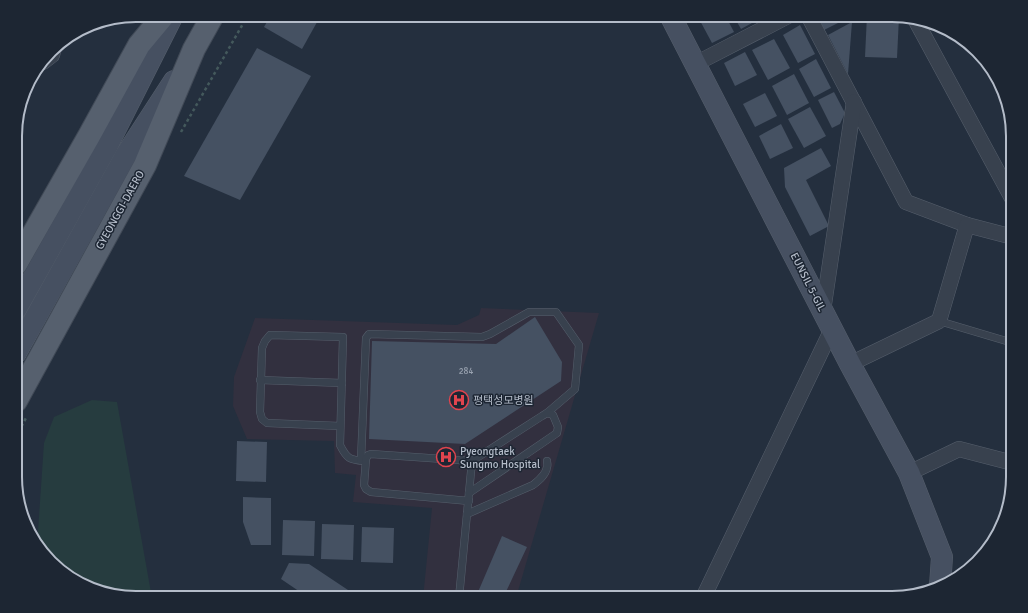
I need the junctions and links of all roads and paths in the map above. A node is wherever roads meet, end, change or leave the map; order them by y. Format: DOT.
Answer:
graph roads {
  1 [pos="158,22"];
  2 [pos="169,22"];
  3 [pos="209,22"];
  4 [pos="674,22"];
  5 [pos="776,22"];
  6 [pos="812,22"];
  7 [pos="918,25"];
  8 [pos="194,49"];
  9 [pos="695,64"];
  10 [pos="854,102"];
  11 [pos="1006,187"];
  12 [pos="967,225"];
  13 [pos="1006,235"];
  14 [pos="22,253"];
  15 [pos="22,297"];
  16 [pos="823,311"];
  17 [pos="939,321"];
  18 [pos="832,329"];
  19 [pos="1006,341"];
  20 [pos="22,343"];
  21 [pos="850,364"];
  22 [pos="260,380"];
  23 [pos="342,383"];
  24 [pos="22,390"];
  25 [pos="547,413"];
  26 [pos="340,426"];
  27 [pos="363,461"];
  28 [pos="472,461"];
  29 [pos="547,461"];
  30 [pos="1006,461"];
  31 [pos="909,473"];
  32 [pos="469,493"];
  33 [pos="469,501"];
  34 [pos="467,514"];
  35 [pos="940,580"];
  36 [pos="460,591"];
  37 [pos="707,591"];
  1 -- 14 [label="main road"];
  2 -- 15 [label="main road"];
  3 -- 8 [label="main road, GYEONGGI-DAERO"];
  4 -- 9 [label="main road, EUNSIL 5-GIL"];
  5 -- 9 [label="street"];
  6 -- 10 [label="street"];
  7 -- 11 [label="street"];
  8 -- 20 [label="main road"];
  8 -- 24 [label="main road, GYEONGGI-DAERO"];
  9 -- 16 [label="main road, EUNSIL 5-GIL"];
  10 -- 12 [label="street"];
  10 -- 16 [label="street"];
  12 -- 13 [label="street"];
  12 -- 17 [label="street"];
  16 -- 18 [label="main road, EUNSIL 5-GIL"];
  17 -- 19 [label="lane"];
  17 -- 21 [label="street"];
  18 -- 21 [label="main road, EUNSIL 5-GIL"];
  18 -- 37 [label="street"];
  21 -- 31 [label="main road, EUNSIL 5-GIL"];
  22 -- 23 [label="lane"];
  22 -- 23 [label="lane"];
  22 -- 26 [label="lane"];
  23 -- 26 [label="lane"];
  25 -- 27 [label="lane"];
  25 -- 28 [label="lane"];
  25 -- 32 [label="lane"];
  26 -- 27 [label="lane"];
  27 -- 28 [label="lane"];
  27 -- 33 [label="lane"];
  28 -- 32 [label="lane"];
  29 -- 34 [label="lane"];
  30 -- 31 [label="street"];
  31 -- 35 [label="main road"];
  32 -- 33 [label="lane"];
  33 -- 34 [label="lane"];
  34 -- 36 [label="lane"];
}
